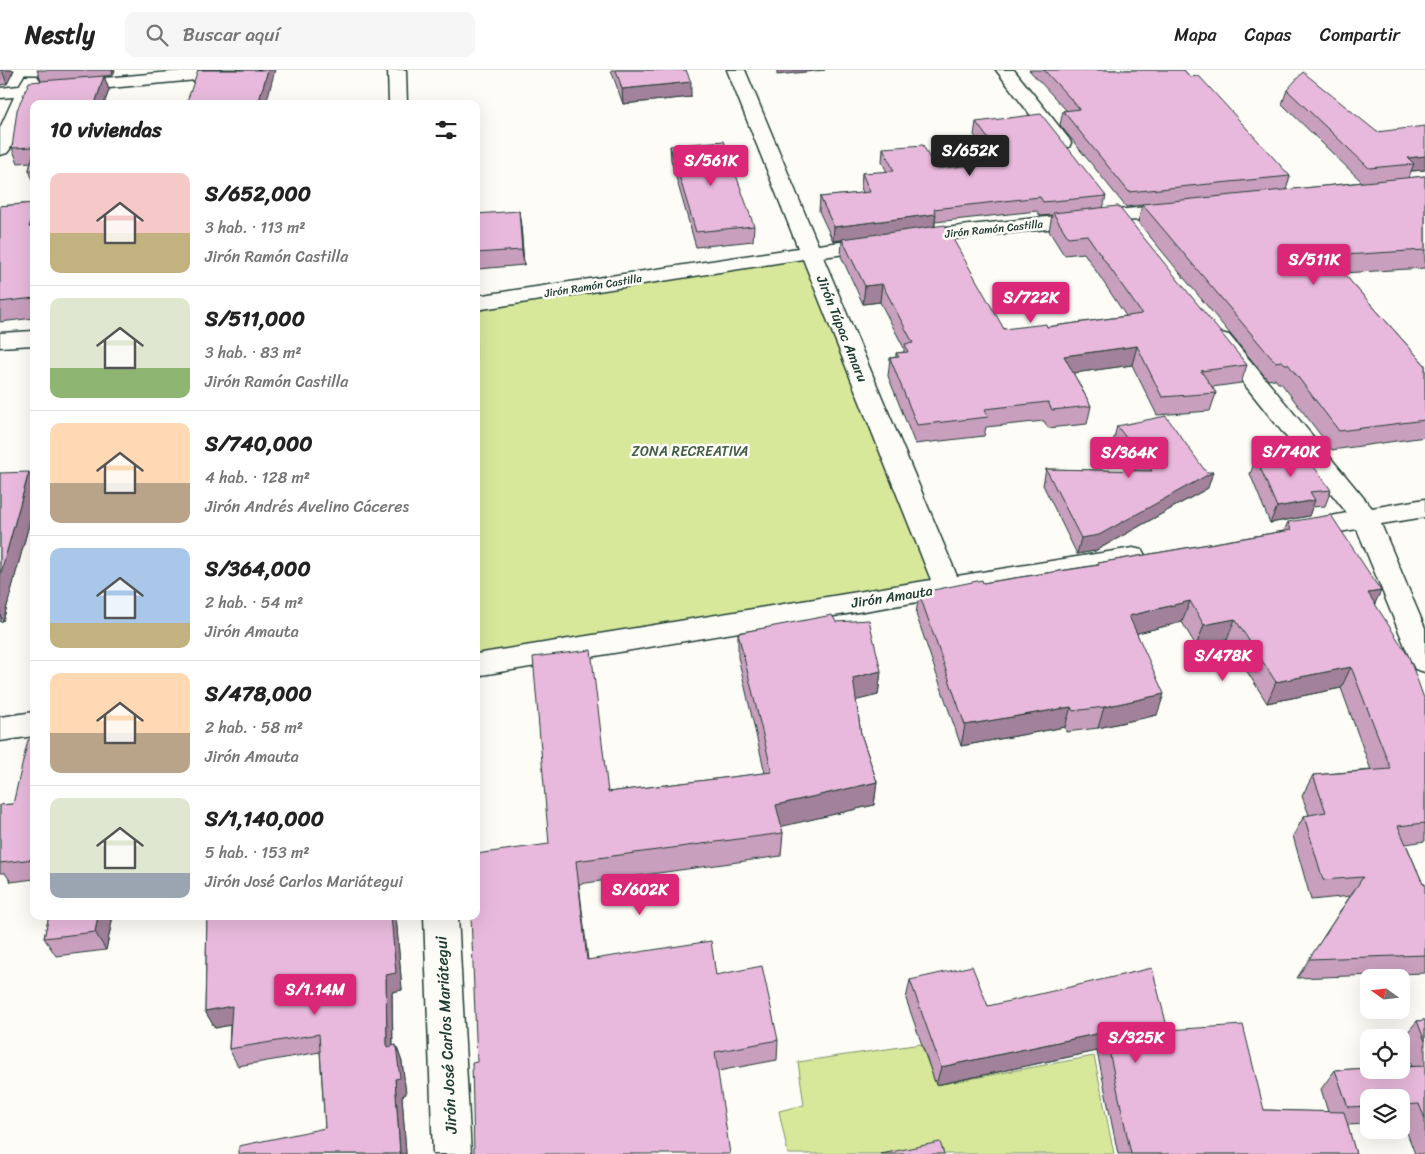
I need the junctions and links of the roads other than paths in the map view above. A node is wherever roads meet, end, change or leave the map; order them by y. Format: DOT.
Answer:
graph roads {
  1 [pos="36,70"];
  2 [pos="251,70"];
  3 [pos="397,70"];
  4 [pos="736,70"];
  5 [pos="1005,70"];
  6 [pos="27,89"];
  7 [pos="0,93"];
  8 [pos="398,100"];
  9 [pos="0,149"];
  10 [pos="1077,162"];
  11 [pos="1101,193"];
  12 [pos="1198,208"];
  13 [pos="1120,216"];
  14 [pos="1138,238"];
  15 [pos="811,252"];
  16 [pos="480,302"];
  17 [pos="1206,322"];
  18 [pos="30,338"];
  19 [pos="0,340"];
  20 [pos="1425,508"];
  21 [pos="1366,519"];
  22 [pos="1279,534"];
  23 [pos="1162,553"];
  24 [pos="948,588"];
  25 [pos="1425,661"];
  26 [pos="480,664"];
  27 [pos="30,725"];
  28 [pos="0,729"];
  29 [pos="441,920"];
  30 [pos="452,1154"];
  1 -- 6 [label="street"];
  2 -- 6 [label="street"];
  3 -- 8 [label="street"];
  4 -- 15 [label="street, Jirón Túpac Amaru"];
  5 -- 10 [label="street"];
  6 -- 7 [label="street"];
  6 -- 9 [label="street"];
  11 -- 13 [label="street"];
  12 -- 13 [label="street, Jirón Ramón Castilla"];
  13 -- 14 [label="street"];
  13 -- 15 [label="street, Jirón Ramón Castilla"];
  15 -- 16 [label="street, Jirón Ramón Castilla"];
  15 -- 24 [label="street, Jirón Túpac Amaru"];
  17 -- 21 [label="street"];
  18 -- 19 [label="street"];
  20 -- 21 [label="street"];
  21 -- 22 [label="street"];
  21 -- 25 [label="street"];
  23 -- 24 [label="street, Jirón Amauta"];
  24 -- 26 [label="street, Jirón Amauta"];
  27 -- 28 [label="street"];
  29 -- 30 [label="street, Jirón José Carlos Mariátegui"];
}
